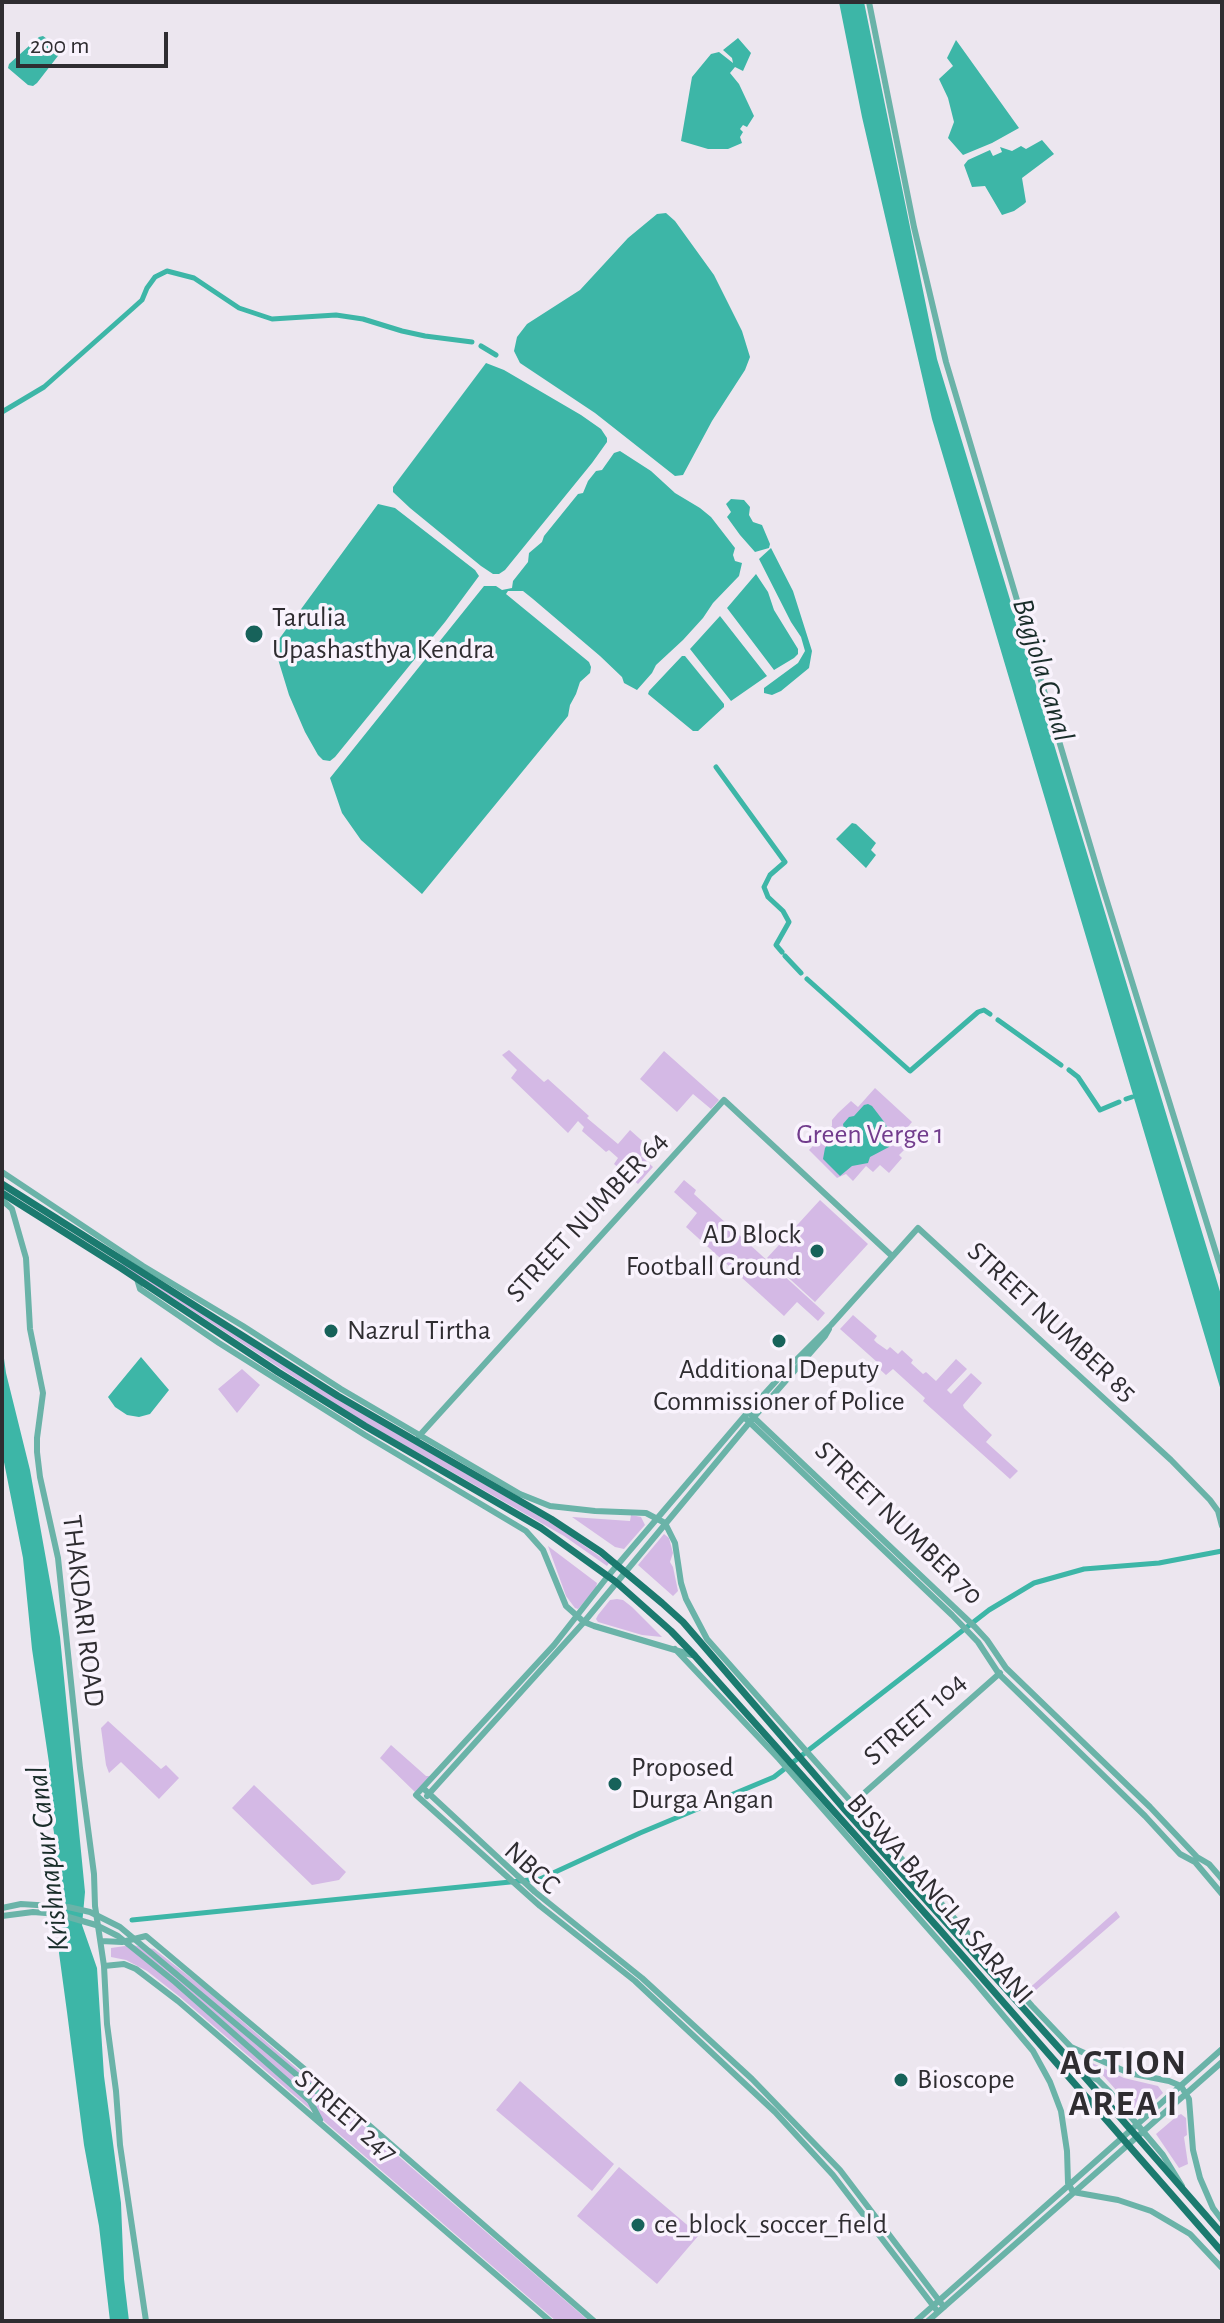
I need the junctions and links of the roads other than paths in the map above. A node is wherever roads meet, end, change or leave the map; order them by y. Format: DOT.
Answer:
graph roads {
  1 [pos="869,2"];
  2 [pos="2,1172"];
  3 [pos="2,1184"];
  4 [pos="2,1193"];
  5 [pos="2,1200"];
  6 [pos="108,1255"];
  7 [pos="892,1256"];
  8 [pos="1222,1272"];
  9 [pos="137,1279"];
  10 [pos="749,1417"];
  11 [pos="419,1436"];
  12 [pos="662,1521"];
  13 [pos="1222,1526"];
  14 [pos="621,1568"];
  15 [pos="608,1576"];
  16 [pos="616,1582"];
  17 [pos="577,1616"];
  18 [pos="962,1620"];
  19 [pos="584,1622"];
  20 [pos="675,1649"];
  21 [pos="695,1656"];
  22 [pos="720,1659"];
  23 [pos="1006,1668"];
  24 [pos="999,1674"];
  25 [pos="781,1757"];
  26 [pos="793,1771"];
  27 [pos="423,1788"];
  28 [pos="429,1794"];
  29 [pos="423,1801"];
  30 [pos="853,1803"];
  31 [pos="512,1875"];
  32 [pos="1222,1879"];
  33 [pos="1222,1894"];
  34 [pos="917,1898"];
  35 [pos="2,1908"];
  36 [pos="2,1916"];
  37 [pos="101,1941"];
  38 [pos="104,1966"];
  39 [pos="1222,2049"];
  40 [pos="1222,2062"];
  41 [pos="1181,2086"];
  42 [pos="1187,2093"];
  43 [pos="334,2094"];
  44 [pos="321,2124"];
  45 [pos="1134,2126"];
  46 [pos="1141,2135"];
  47 [pos="1124,2142"];
  48 [pos="1071,2190"];
  49 [pos="1222,2220"];
  50 [pos="1222,2234"];
  51 [pos="1222,2252"];
  52 [pos="1222,2268"];
  53 [pos="938,2307"];
  54 [pos="146,2321"];
  55 [pos="550,2321"];
  56 [pos="594,2321"];
  57 [pos="916,2321"];
  58 [pos="928,2321"];
  1 -- 8 [label="street"];
  2 -- 11 [label="street"];
  3 -- 6 [label="main road"];
  4 -- 6 [label="main road"];
  5 -- 37 [label="street, THAKDARI ROAD"];
  6 -- 9 [label="main road, BISWA BANGLA SARANI"];
  6 -- 14 [label="main road, BISWA BANGLA SARANI"];
  7 -- 10 [label="street"];
  7 -- 11 [label="street, STREET NUMBER 64"];
  7 -- 13 [label="street, STREET NUMBER 85"];
  9 -- 15 [label="main road, BISWA BANGLA SARANI"];
  9 -- 17 [label="street"];
  10 -- 12 [label="street"];
  10 -- 12 [label="street"];
  10 -- 18 [label="street, STREET NUMBER 70"];
  11 -- 12 [label="street"];
  12 -- 14 [label="street"];
  12 -- 22 [label="street"];
  14 -- 15 [label="street"];
  14 -- 16 [label="street"];
  14 -- 22 [label="main road, BISWA BANGLA SARANI"];
  15 -- 16 [label="main road, BISWA BANGLA SARANI"];
  15 -- 17 [label="street"];
  16 -- 19 [label="street"];
  16 -- 21 [label="main road, BISWA BANGLA SARANI"];
  17 -- 19 [label="street"];
  17 -- 27 [label="street"];
  18 -- 23 [label="street, STREET NUMBER 70"];
  18 -- 24 [label="street, STREET NUMBER 70"];
  19 -- 20 [label="street"];
  19 -- 28 [label="street"];
  20 -- 21 [label="street"];
  20 -- 25 [label="street"];
  21 -- 25 [label="main road, BISWA BANGLA SARANI"];
  22 -- 30 [label="street"];
  22 -- 34 [label="main road, BISWA BANGLA SARANI"];
  23 -- 24 [label="street, STREET 104"];
  23 -- 32 [label="street, STREET NUMBER 70"];
  24 -- 30 [label="street, STREET 104"];
  24 -- 33 [label="street, STREET NUMBER 70"];
  25 -- 26 [label="main road, BISWA BANGLA SARANI"];
  26 -- 34 [label="main road, BISWA BANGLA SARANI"];
  26 -- 48 [label="street"];
  27 -- 28 [label="street"];
  27 -- 29 [label="street"];
  28 -- 29 [label="street"];
  28 -- 31 [label="street"];
  29 -- 31 [label="street, NBCC"];
  30 -- 41 [label="street"];
  31 -- 53 [label="street, NBCC"];
  34 -- 45 [label="main road, BISWA BANGLA SARANI"];
  34 -- 47 [label="main road, BISWA BANGLA SARANI"];
  35 -- 43 [label="street, bridge"];
  36 -- 44 [label="street, bridge"];
  37 -- 38 [label="street, THAKDARI ROAD"];
  37 -- 43 [label="street, STREET 247"];
  38 -- 44 [label="street, STREET 247"];
  38 -- 54 [label="street, THAKDARI ROAD"];
  39 -- 41 [label="street"];
  40 -- 42 [label="street"];
  41 -- 42 [label="street"];
  41 -- 45 [label="street"];
  42 -- 46 [label="street"];
  42 -- 49 [label="street"];
  43 -- 56 [label="street, STREET 247"];
  44 -- 55 [label="street, STREET 247"];
  45 -- 46 [label="main road, BISWA BANGLA SARANI"];
  45 -- 47 [label="street"];
  46 -- 47 [label="street"];
  46 -- 50 [label="main road, BISWA BANGLA SARANI"];
  47 -- 48 [label="street"];
  47 -- 51 [label="main road, BISWA BANGLA SARANI"];
  48 -- 52 [label="street"];
  48 -- 53 [label="street"];
  53 -- 57 [label="street"];
  53 -- 58 [label="street"];
}
